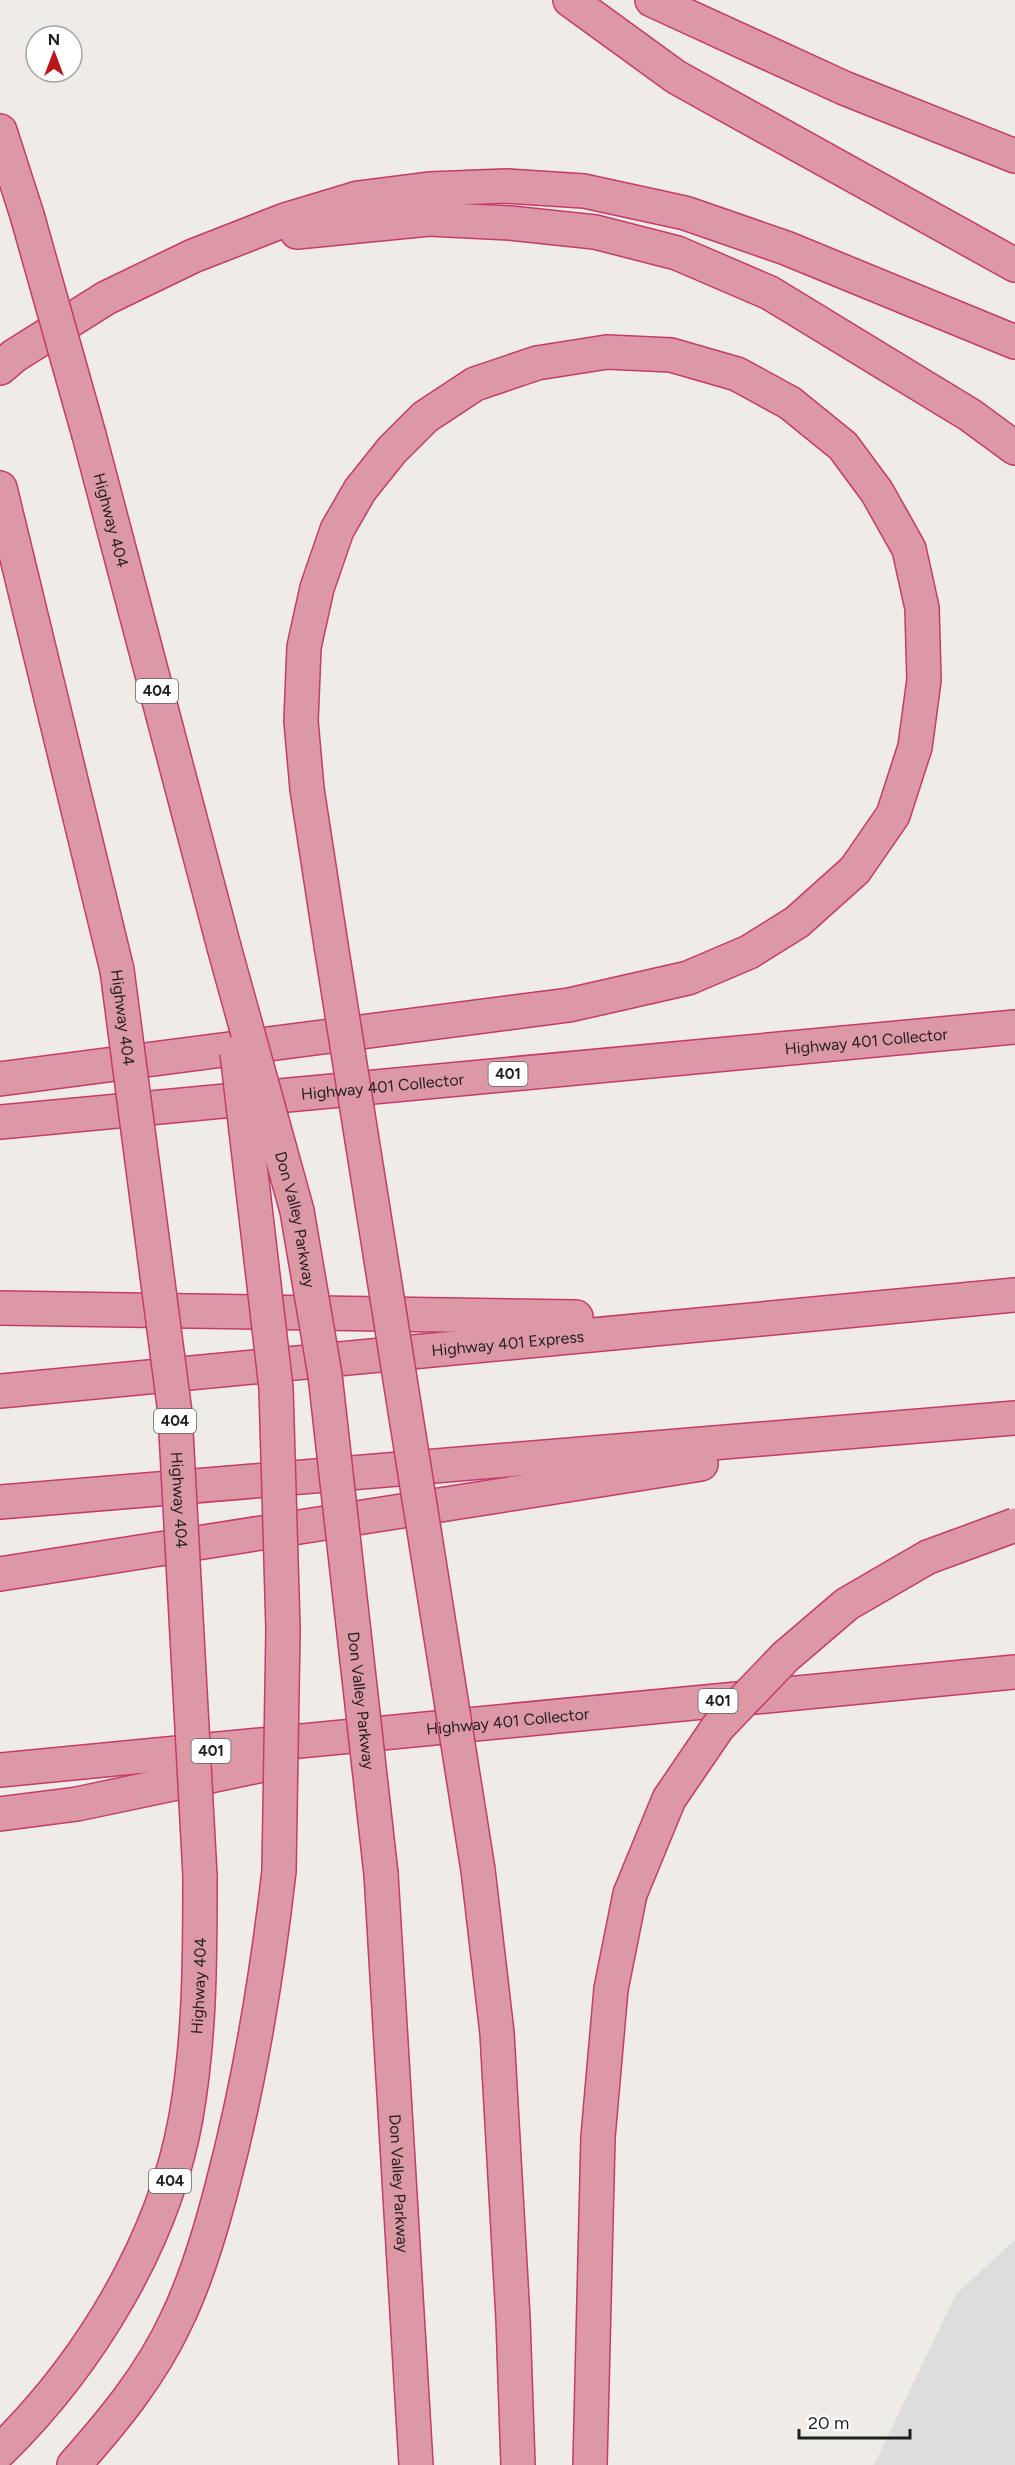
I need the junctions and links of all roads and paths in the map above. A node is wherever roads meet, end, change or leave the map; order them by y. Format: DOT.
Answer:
graph roads {
  1 [pos="570,0"];
  2 [pos="652,0"];
  3 [pos="0,130"];
  4 [pos="1015,156"];
  5 [pos="193,256"];
  6 [pos="1015,265"];
  7 [pos="1015,342"];
  8 [pos="0,368"];
  9 [pos="1015,448"];
  10 [pos="0,489"];
  11 [pos="224,947"];
  12 [pos="1015,1027"];
  13 [pos="0,1079"];
  14 [pos="0,1122"];
  15 [pos="1015,1295"];
  16 [pos="0,1308"];
  17 [pos="739,1320"];
  18 [pos="0,1390"];
  19 [pos="1015,1418"];
  20 [pos="966,1423"];
  21 [pos="0,1502"];
  22 [pos="1015,1524"];
  23 [pos="0,1574"];
  24 [pos="1015,1672"];
  25 [pos="422,1731"];
  26 [pos="0,1770"];
  27 [pos="0,1814"];
  28 [pos="3,2447"];
  29 [pos="74,2465"];
  30 [pos="416,2465"];
  31 [pos="518,2465"];
  32 [pos="590,2465"];
  1 -- 6 [label="highway"];
  2 -- 4 [label="highway"];
  3 -- 11 [label="highway, Highway 404 / 404, bridge"];
  5 -- 7 [label="highway"];
  5 -- 8 [label="highway"];
  5 -- 9 [label="highway"];
  10 -- 28 [label="highway, Highway 404 / 404, bridge"];
  11 -- 29 [label="highway, bridge"];
  11 -- 30 [label="highway, Don Valley Parkway, bridge"];
  12 -- 14 [label="highway, Highway 401 Collector / 401"];
  13 -- 31 [label="highway, bridge"];
  15 -- 17 [label="highway, Highway 401 Express"];
  16 -- 17 [label="highway"];
  17 -- 18 [label="highway, Highway 401 Express"];
  19 -- 20 [label="highway"];
  20 -- 21 [label="highway"];
  20 -- 23 [label="highway"];
  22 -- 32 [label="highway, bridge"];
  24 -- 25 [label="highway, Highway 401 Collector / 401"];
  25 -- 26 [label="highway, Highway 401 Collector / 401"];
  25 -- 27 [label="highway"];
}
